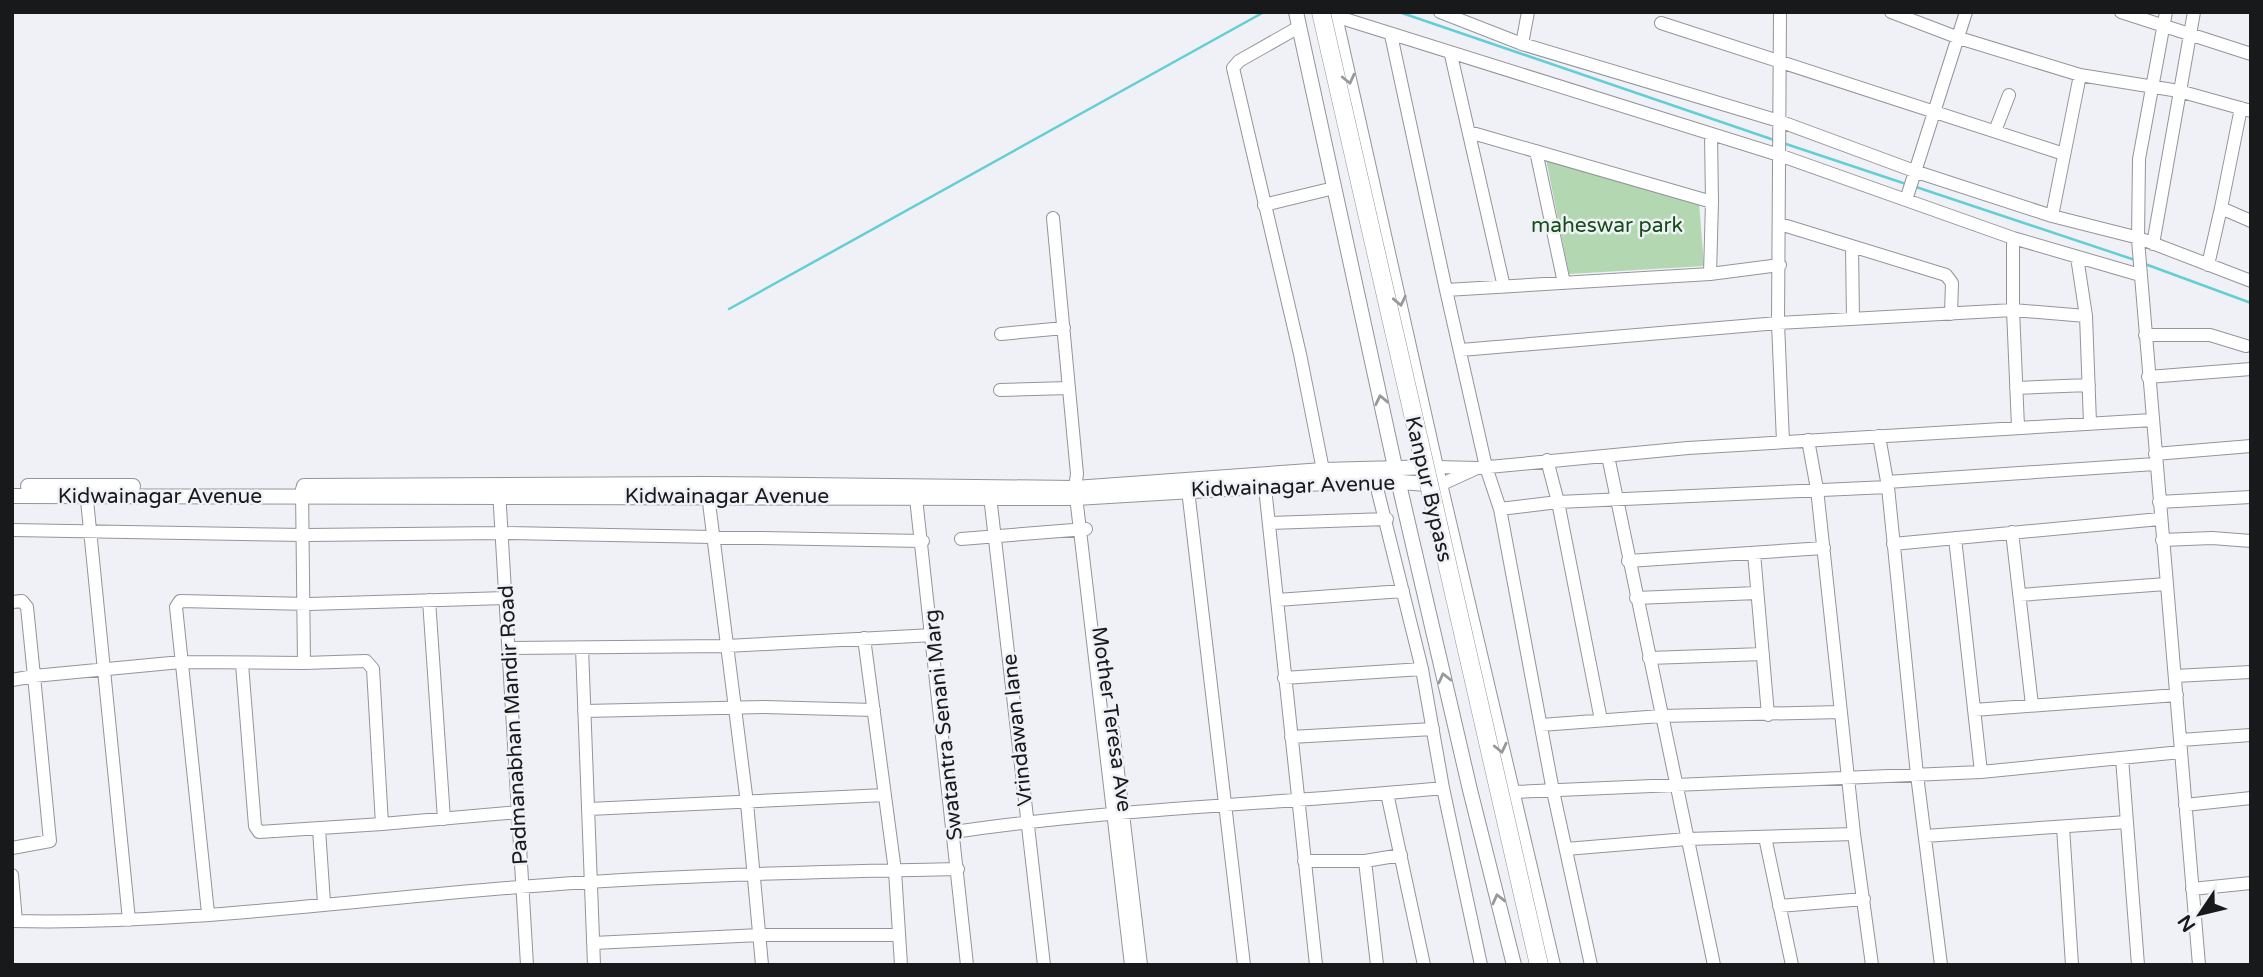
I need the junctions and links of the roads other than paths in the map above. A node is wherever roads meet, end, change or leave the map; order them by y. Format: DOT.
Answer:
graph roads {
  1 [pos="1310,12"];
  2 [pos="1440,12"];
  3 [pos="1528,12"];
  4 [pos="1780,12"];
  5 [pos="1891,12"];
  6 [pos="1966,12"];
  7 [pos="2121,12"];
  8 [pos="2166,12"];
  9 [pos="2194,12"];
  10 [pos="1330,13"];
  11 [pos="1465,16"];
  12 [pos="1358,17"];
  13 [pos="1297,20"];
  14 [pos="1661,23"];
  15 [pos="2164,27"];
  16 [pos="1391,35"];
  17 [pos="2190,36"];
  18 [pos="1959,38"];
  19 [pos="1522,44"];
  20 [pos="2251,54"];
  21 [pos="1451,55"];
  22 [pos="1780,61"];
  23 [pos="2080,75"];
  24 [pos="2152,88"];
  25 [pos="2179,91"];
  26 [pos="2009,95"];
  27 [pos="2246,110"];
  28 [pos="1936,112"];
  29 [pos="1779,124"];
  30 [pos="1996,131"];
  31 [pos="1469,132"];
  32 [pos="1711,134"];
  33 [pos="1536,151"];
  34 [pos="1779,151"];
  35 [pos="2064,154"];
  36 [pos="1916,174"];
  37 [pos="1334,188"];
  38 [pos="1907,197"];
  39 [pos="1712,202"];
  40 [pos="1264,205"];
  41 [pos="2221,208"];
  42 [pos="2052,216"];
  43 [pos="1054,218"];
  44 [pos="2251,222"];
  45 [pos="1780,224"];
  46 [pos="2012,238"];
  47 [pos="2138,239"];
  48 [pos="2153,244"];
  49 [pos="1852,246"];
  50 [pos="2077,257"];
  51 [pos="1780,265"];
  52 [pos="2208,265"];
  53 [pos="2140,271"];
  54 [pos="1710,274"];
  55 [pos="2251,281"];
  56 [pos="1564,283"];
  57 [pos="1504,287"];
  58 [pos="1446,290"];
  59 [pos="2013,310"];
  60 [pos="1951,314"];
  61 [pos="2086,316"];
  62 [pos="1853,319"];
  63 [pos="1778,323"];
  64 [pos="1063,328"];
  65 [pos="1001,334"];
  66 [pos="2144,335"];
  67 [pos="2246,346"];
  68 [pos="1461,350"];
  69 [pos="2251,369"];
  70 [pos="2148,377"];
  71 [pos="2088,385"];
  72 [pos="1069,388"];
  73 [pos="2016,388"];
  74 [pos="1000,390"];
  75 [pos="2151,420"];
  76 [pos="2090,423"];
  77 [pos="2018,427"];
  78 [pos="1879,436"];
  79 [pos="1808,440"];
  80 [pos="1783,442"];
  81 [pos="2251,446"];
  82 [pos="1608,456"];
  83 [pos="2155,459"];
  84 [pos="1547,460"];
  85 [pos="1436,467"];
  86 [pos="1482,467"];
  87 [pos="1323,470"];
  88 [pos="1397,474"];
  89 [pos="1264,480"];
  90 [pos="1375,480"];
  91 [pos="1440,485"];
  92 [pos="1887,485"];
  93 [pos="12,487"];
  94 [pos="1079,489"];
  95 [pos="1817,489"];
  96 [pos="499,490"];
  97 [pos="707,490"];
  98 [pos="1188,490"];
  99 [pos="86,491"];
  100 [pos="302,491"];
  101 [pos="915,491"];
  102 [pos="12,496"];
  103 [pos="990,496"];
  104 [pos="2251,497"];
  105 [pos="1615,500"];
  106 [pos="1558,502"];
  107 [pos="2159,502"];
  108 [pos="1500,509"];
  109 [pos="1387,519"];
  110 [pos="2160,519"];
  111 [pos="1269,523"];
  112 [pos="1084,529"];
  113 [pos="12,530"];
  114 [pos="2012,532"];
  115 [pos="93,533"];
  116 [pos="502,533"];
  117 [pos="304,535"];
  118 [pos="712,536"];
  119 [pos="995,538"];
  120 [pos="1955,538"];
  121 [pos="961,540"];
  122 [pos="2162,540"];
  123 [pos="923,541"];
  124 [pos="2251,541"];
  125 [pos="1893,544"];
  126 [pos="1824,548"];
  127 [pos="1754,553"];
  128 [pos="1628,561"];
  129 [pos="2166,584"];
  130 [pos="1404,591"];
  131 [pos="1757,593"];
  132 [pos="2020,595"];
  133 [pos="1636,597"];
  134 [pos="506,598"];
  135 [pos="429,600"];
  136 [pos="1277,600"];
  137 [pos="12,602"];
  138 [pos="305,604"];
  139 [pos="933,635"];
  140 [pos="864,638"];
  141 [pos="727,646"];
  142 [pos="509,648"];
  143 [pos="582,648"];
  144 [pos="1763,654"];
  145 [pos="1649,658"];
  146 [pos="181,662"];
  147 [pos="304,663"];
  148 [pos="242,664"];
  149 [pos="1422,669"];
  150 [pos="106,670"];
  151 [pos="2251,672"];
  152 [pos="34,676"];
  153 [pos="2175,676"];
  154 [pos="1284,678"];
  155 [pos="12,680"];
  156 [pos="2177,695"];
  157 [pos="2032,705"];
  158 [pos="1974,709"];
  159 [pos="733,710"];
  160 [pos="874,710"];
  161 [pos="584,711"];
  162 [pos="1841,712"];
  163 [pos="1768,715"];
  164 [pos="1661,716"];
  165 [pos="1601,720"];
  166 [pos="1541,725"];
  167 [pos="1433,729"];
  168 [pos="2251,735"];
  169 [pos="1291,737"];
  170 [pos="2181,746"];
  171 [pos="2122,758"];
  172 [pos="1981,772"];
  173 [pos="1917,775"];
  174 [pos="1848,779"];
  175 [pos="1675,786"];
  176 [pos="1443,788"];
  177 [pos="1553,791"];
  178 [pos="1512,792"];
  179 [pos="1387,793"];
  180 [pos="885,795"];
  181 [pos="2251,798"];
  182 [pos="1298,802"];
  183 [pos="747,803"];
  184 [pos="1226,805"];
  185 [pos="2185,805"];
  186 [pos="589,809"];
  187 [pos="1120,811"];
  188 [pos="519,812"];
  189 [pos="444,819"];
  190 [pos="1027,821"];
  191 [pos="2127,822"];
  192 [pos="382,824"];
  193 [pos="2063,827"];
  194 [pos="318,829"];
  195 [pos="954,832"];
  196 [pos="1854,834"];
  197 [pos="1925,836"];
  198 [pos="1765,837"];
  199 [pos="1687,839"];
  200 [pos="12,848"];
  201 [pos="1566,849"];
  202 [pos="1401,855"];
  203 [pos="1304,861"];
  204 [pos="1365,861"];
  205 [pos="958,870"];
  206 [pos="895,871"];
  207 [pos="754,873"];
  208 [pos="12,875"];
  209 [pos="589,883"];
  210 [pos="2251,883"];
  211 [pos="523,886"];
  212 [pos="2192,889"];
  213 [pos="1864,899"];
  214 [pos="324,903"];
  215 [pos="1779,906"];
  216 [pos="208,914"];
  217 [pos="129,920"];
  218 [pos="14,921"];
  219 [pos="760,935"];
  220 [pos="899,935"];
  221 [pos="593,943"];
  222 [pos="527,965"];
  223 [pos="594,965"];
  224 [pos="762,965"];
  225 [pos="901,965"];
  226 [pos="967,965"];
  227 [pos="1044,965"];
  228 [pos="1131,965"];
  229 [pos="1141,965"];
  230 [pos="1244,965"];
  231 [pos="1316,965"];
  232 [pos="1377,965"];
  233 [pos="1424,965"];
  234 [pos="1482,965"];
  235 [pos="1514,965"];
  236 [pos="1527,965"];
  237 [pos="1539,965"];
  238 [pos="1553,965"];
  239 [pos="1591,965"];
  240 [pos="1714,965"];
  241 [pos="1791,965"];
  242 [pos="1872,965"];
  243 [pos="1941,965"];
  244 [pos="2072,965"];
  245 [pos="2138,965"];
  246 [pos="2199,965"];
  1 -- 236 [label="highway, Kanpur Bypass"];
  2 -- 11 [label="street"];
  3 -- 19 [label="street"];
  4 -- 22 [label="street"];
  5 -- 18 [label="street"];
  6 -- 18 [label="street"];
  7 -- 15 [label="street"];
  8 -- 15 [label="street"];
  9 -- 17 [label="street"];
  10 -- 12 [label="street"];
  10 -- 85 [label="main road, one-way"];
  10 -- 237 [label="highway, Kanpur Bypass, bridge"];
  11 -- 19 [label="street"];
  12 -- 16 [label="street"];
  13 -- 37 [label="main road"];
  13 -- 40 [label="street"];
  14 -- 22 [label="street"];
  15 -- 17 [label="street"];
  15 -- 24 [label="street"];
  16 -- 21 [label="street"];
  16 -- 58 [label="street"];
  17 -- 20 [label="street"];
  17 -- 25 [label="street"];
  18 -- 23 [label="street"];
  18 -- 28 [label="street"];
  19 -- 29 [label="street"];
  21 -- 31 [label="street"];
  21 -- 32 [label="street"];
  22 -- 28 [label="street"];
  22 -- 29 [label="street"];
  23 -- 24 [label="street"];
  23 -- 35 [label="street"];
  24 -- 25 [label="street"];
  24 -- 47 [label="street"];
  25 -- 27 [label="street"];
  25 -- 48 [label="street"];
  26 -- 30 [label="street"];
  27 -- 41 [label="street"];
  28 -- 30 [label="street"];
  28 -- 36 [label="street"];
  29 -- 34 [label="street"];
  29 -- 36 [label="street"];
  30 -- 35 [label="street"];
  31 -- 33 [label="street"];
  31 -- 57 [label="street"];
  32 -- 34 [label="street"];
  32 -- 39 [label="street"];
  33 -- 39 [label="street"];
  33 -- 56 [label="street"];
  34 -- 38 [label="street"];
  34 -- 45 [label="street"];
  35 -- 42 [label="street"];
  36 -- 38 [label="street"];
  36 -- 42 [label="street"];
  37 -- 40 [label="street"];
  88 -- 37 [label="main road, one-way"];
  38 -- 46 [label="street"];
  39 -- 54 [label="street"];
  40 -- 87 [label="street"];
  41 -- 44 [label="street"];
  41 -- 52 [label="street"];
  42 -- 47 [label="street"];
  43 -- 64 [label="street"];
  45 -- 49 [label="street"];
  45 -- 51 [label="street"];
  46 -- 50 [label="street"];
  46 -- 59 [label="street"];
  47 -- 48 [label="street"];
  47 -- 53 [label="street"];
  48 -- 52 [label="street"];
  49 -- 60 [label="street"];
  49 -- 62 [label="street"];
  50 -- 53 [label="street"];
  50 -- 61 [label="street"];
  51 -- 54 [label="street"];
  51 -- 63 [label="street"];
  52 -- 55 [label="street"];
  53 -- 66 [label="street"];
  54 -- 56 [label="street"];
  56 -- 57 [label="street"];
  57 -- 58 [label="street"];
  58 -- 68 [label="street"];
  59 -- 60 [label="street"];
  59 -- 61 [label="street"];
  59 -- 73 [label="street"];
  60 -- 62 [label="street"];
  61 -- 71 [label="street"];
  62 -- 63 [label="street"];
  63 -- 68 [label="street"];
  63 -- 80 [label="street"];
  64 -- 65 [label="street"];
  64 -- 72 [label="street"];
  66 -- 67 [label="street"];
  66 -- 70 [label="street"];
  68 -- 86 [label="street"];
  69 -- 70 [label="street"];
  70 -- 75 [label="street"];
  71 -- 73 [label="street"];
  71 -- 76 [label="street"];
  72 -- 74 [label="street"];
  72 -- 94 [label="street"];
  73 -- 77 [label="street"];
  75 -- 76 [label="street"];
  75 -- 83 [label="street"];
  76 -- 77 [label="street"];
  77 -- 78 [label="street"];
  78 -- 79 [label="street"];
  78 -- 92 [label="street"];
  79 -- 80 [label="street"];
  79 -- 95 [label="street"];
  80 -- 82 [label="street"];
  81 -- 83 [label="street"];
  82 -- 84 [label="street"];
  82 -- 105 [label="street"];
  83 -- 92 [label="street"];
  83 -- 107 [label="street"];
  84 -- 86 [label="street"];
  84 -- 106 [label="street"];
  85 -- 86 [label="street"];
  85 -- 88 [label="main road, Kidwainagar Avenue"];
  85 -- 91 [label="main road"];
  86 -- 91 [label="street"];
  86 -- 108 [label="street"];
  87 -- 88 [label="main road, Kidwainagar Avenue"];
  87 -- 89 [label="main road, Kidwainagar Avenue"];
  88 -- 90 [label="main road, Kidwainagar Avenue"];
  88 -- 91 [label="main road, Kidwainagar Avenue"];
  235 -- 88 [label="main road, one-way"];
  89 -- 90 [label="main road, Kidwainagar Avenue"];
  89 -- 94 [label="main road, Kidwainagar Avenue"];
  89 -- 98 [label="main road, Kidwainagar Avenue"];
  89 -- 111 [label="street"];
  90 -- 109 [label="street"];
  91 -- 178 [label="main road, one-way"];
  92 -- 95 [label="street"];
  92 -- 125 [label="street"];
  93 -- 99 [label="main road, Kidwainagar Avenue"];
  94 -- 98 [label="main road, Kidwainagar Avenue"];
  94 -- 101 [label="main road, Kidwainagar Avenue"];
  94 -- 103 [label="main road, Kidwainagar Avenue"];
  94 -- 112 [label="street"];
  95 -- 105 [label="street"];
  95 -- 126 [label="street"];
  96 -- 97 [label="main road, Kidwainagar Avenue"];
  96 -- 100 [label="main road, Kidwainagar Avenue"];
  96 -- 116 [label="street, Padmanabhan Mandir Road"];
  97 -- 101 [label="main road, Kidwainagar Avenue"];
  97 -- 118 [label="street"];
  98 -- 184 [label="street"];
  99 -- 100 [label="main road, Kidwainagar Avenue"];
  99 -- 102 [label="main road, Kidwainagar Avenue"];
  99 -- 115 [label="street"];
  100 -- 117 [label="street"];
  101 -- 103 [label="main road, Kidwainagar Avenue"];
  101 -- 123 [label="street, Swatantra Senani Marg"];
  103 -- 119 [label="street, Vrindawan lane"];
  104 -- 107 [label="street"];
  105 -- 106 [label="street"];
  105 -- 128 [label="street"];
  106 -- 108 [label="street"];
  106 -- 165 [label="street"];
  107 -- 110 [label="street"];
  108 -- 166 [label="street"];
  109 -- 111 [label="street"];
  109 -- 130 [label="street"];
  110 -- 114 [label="street"];
  110 -- 122 [label="street"];
  111 -- 136 [label="street"];
  112 -- 119 [label="street"];
  112 -- 187 [label="street"];
  113 -- 115 [label="street"];
  114 -- 120 [label="street"];
  114 -- 132 [label="street"];
  115 -- 117 [label="street"];
  115 -- 150 [label="street"];
  116 -- 117 [label="street"];
  116 -- 118 [label="street"];
  116 -- 134 [label="street, Padmanabhan Mandir Road"];
  117 -- 138 [label="street"];
  118 -- 123 [label="street"];
  118 -- 141 [label="street"];
  119 -- 121 [label="street"];
  119 -- 190 [label="street, Vrindawan lane"];
  120 -- 125 [label="street"];
  120 -- 158 [label="street"];
  122 -- 124 [label="street"];
  122 -- 129 [label="street"];
  123 -- 139 [label="street, Swatantra Senani Marg"];
  125 -- 173 [label="street"];
  126 -- 127 [label="street"];
  126 -- 162 [label="street"];
  127 -- 128 [label="street"];
  127 -- 131 [label="street"];
  128 -- 133 [label="street"];
  129 -- 132 [label="street"];
  129 -- 153 [label="street"];
  130 -- 136 [label="street"];
  130 -- 149 [label="street"];
  131 -- 133 [label="street"];
  131 -- 144 [label="street"];
  132 -- 157 [label="street"];
  133 -- 145 [label="street"];
  134 -- 135 [label="street"];
  134 -- 142 [label="street, Padmanabhan Mandir Road"];
  135 -- 138 [label="street"];
  135 -- 189 [label="street"];
  136 -- 154 [label="street"];
  137 -- 152 [label="street"];
  138 -- 146 [label="street"];
  138 -- 147 [label="street"];
  139 -- 140 [label="street"];
  139 -- 195 [label="street, Swatantra Senani Marg"];
  140 -- 141 [label="street"];
  140 -- 160 [label="street"];
  141 -- 143 [label="street"];
  141 -- 159 [label="street"];
  142 -- 143 [label="street"];
  142 -- 188 [label="street, Padmanabhan Mandir Road"];
  143 -- 161 [label="street"];
  144 -- 145 [label="street"];
  144 -- 163 [label="street"];
  145 -- 164 [label="street"];
  146 -- 148 [label="street"];
  146 -- 150 [label="street"];
  146 -- 216 [label="street"];
  147 -- 148 [label="street"];
  147 -- 192 [label="street"];
  148 -- 194 [label="street"];
  149 -- 154 [label="street"];
  149 -- 167 [label="street"];
  150 -- 152 [label="street"];
  150 -- 217 [label="street"];
  151 -- 153 [label="street"];
  152 -- 155 [label="street"];
  152 -- 200 [label="street"];
  153 -- 156 [label="street"];
  154 -- 169 [label="street"];
  156 -- 157 [label="street"];
  156 -- 170 [label="street"];
  157 -- 158 [label="street"];
  158 -- 172 [label="street"];
  159 -- 160 [label="street"];
  159 -- 161 [label="street"];
  159 -- 183 [label="street"];
  160 -- 180 [label="street"];
  161 -- 186 [label="street"];
  162 -- 163 [label="street"];
  162 -- 174 [label="street"];
  163 -- 164 [label="street"];
  164 -- 165 [label="street"];
  164 -- 175 [label="street"];
  165 -- 166 [label="street"];
  166 -- 177 [label="street"];
  167 -- 169 [label="street"];
  167 -- 176 [label="street"];
  168 -- 170 [label="street"];
  169 -- 182 [label="street"];
  170 -- 171 [label="street"];
  170 -- 185 [label="street"];
  171 -- 172 [label="street"];
  171 -- 191 [label="street"];
  172 -- 173 [label="street"];
  173 -- 174 [label="street"];
  173 -- 197 [label="street"];
  174 -- 175 [label="street"];
  174 -- 196 [label="street"];
  175 -- 177 [label="street"];
  175 -- 199 [label="street"];
  176 -- 179 [label="street"];
  176 -- 234 [label="street"];
  177 -- 178 [label="street"];
  177 -- 201 [label="street"];
  178 -- 238 [label="main road"];
  179 -- 182 [label="street"];
  179 -- 202 [label="street"];
  180 -- 183 [label="street"];
  180 -- 206 [label="street"];
  181 -- 185 [label="street"];
  182 -- 184 [label="street"];
  182 -- 203 [label="street"];
  183 -- 186 [label="street"];
  183 -- 207 [label="street"];
  184 -- 187 [label="street"];
  184 -- 230 [label="street"];
  185 -- 212 [label="street"];
  186 -- 209 [label="street"];
  187 -- 190 [label="street"];
  187 -- 228 [label="street"];
  187 -- 229 [label="street, Mother Teresa Ave"];
  188 -- 189 [label="street"];
  188 -- 211 [label="street, Padmanabhan Mandir Road"];
  189 -- 192 [label="street"];
  190 -- 195 [label="street"];
  190 -- 227 [label="street, Vrindawan lane"];
  191 -- 193 [label="street"];
  191 -- 245 [label="street"];
  192 -- 194 [label="street"];
  193 -- 197 [label="street"];
  193 -- 244 [label="street"];
  194 -- 214 [label="street"];
  195 -- 205 [label="street, Swatantra Senani Marg"];
  196 -- 198 [label="street"];
  196 -- 213 [label="street"];
  197 -- 243 [label="street"];
  198 -- 199 [label="street"];
  198 -- 215 [label="street"];
  199 -- 201 [label="street"];
  199 -- 240 [label="street"];
  201 -- 239 [label="street"];
  202 -- 204 [label="street"];
  202 -- 233 [label="street"];
  203 -- 204 [label="street"];
  203 -- 231 [label="street"];
  204 -- 232 [label="street"];
  205 -- 206 [label="street"];
  205 -- 226 [label="street, Swatantra Senani Marg"];
  206 -- 207 [label="street"];
  206 -- 220 [label="street"];
  207 -- 209 [label="street"];
  207 -- 219 [label="street"];
  208 -- 218 [label="street"];
  209 -- 211 [label="street"];
  209 -- 221 [label="street"];
  210 -- 212 [label="street"];
  211 -- 214 [label="street"];
  211 -- 222 [label="street, Padmanabhan Mandir Road"];
  212 -- 246 [label="street"];
  213 -- 215 [label="street"];
  213 -- 242 [label="street"];
  214 -- 216 [label="street"];
  215 -- 241 [label="street"];
  216 -- 217 [label="street"];
  217 -- 218 [label="street"];
  219 -- 220 [label="street"];
  219 -- 221 [label="street"];
  219 -- 224 [label="street"];
  220 -- 225 [label="street"];
  221 -- 223 [label="street"];
}
